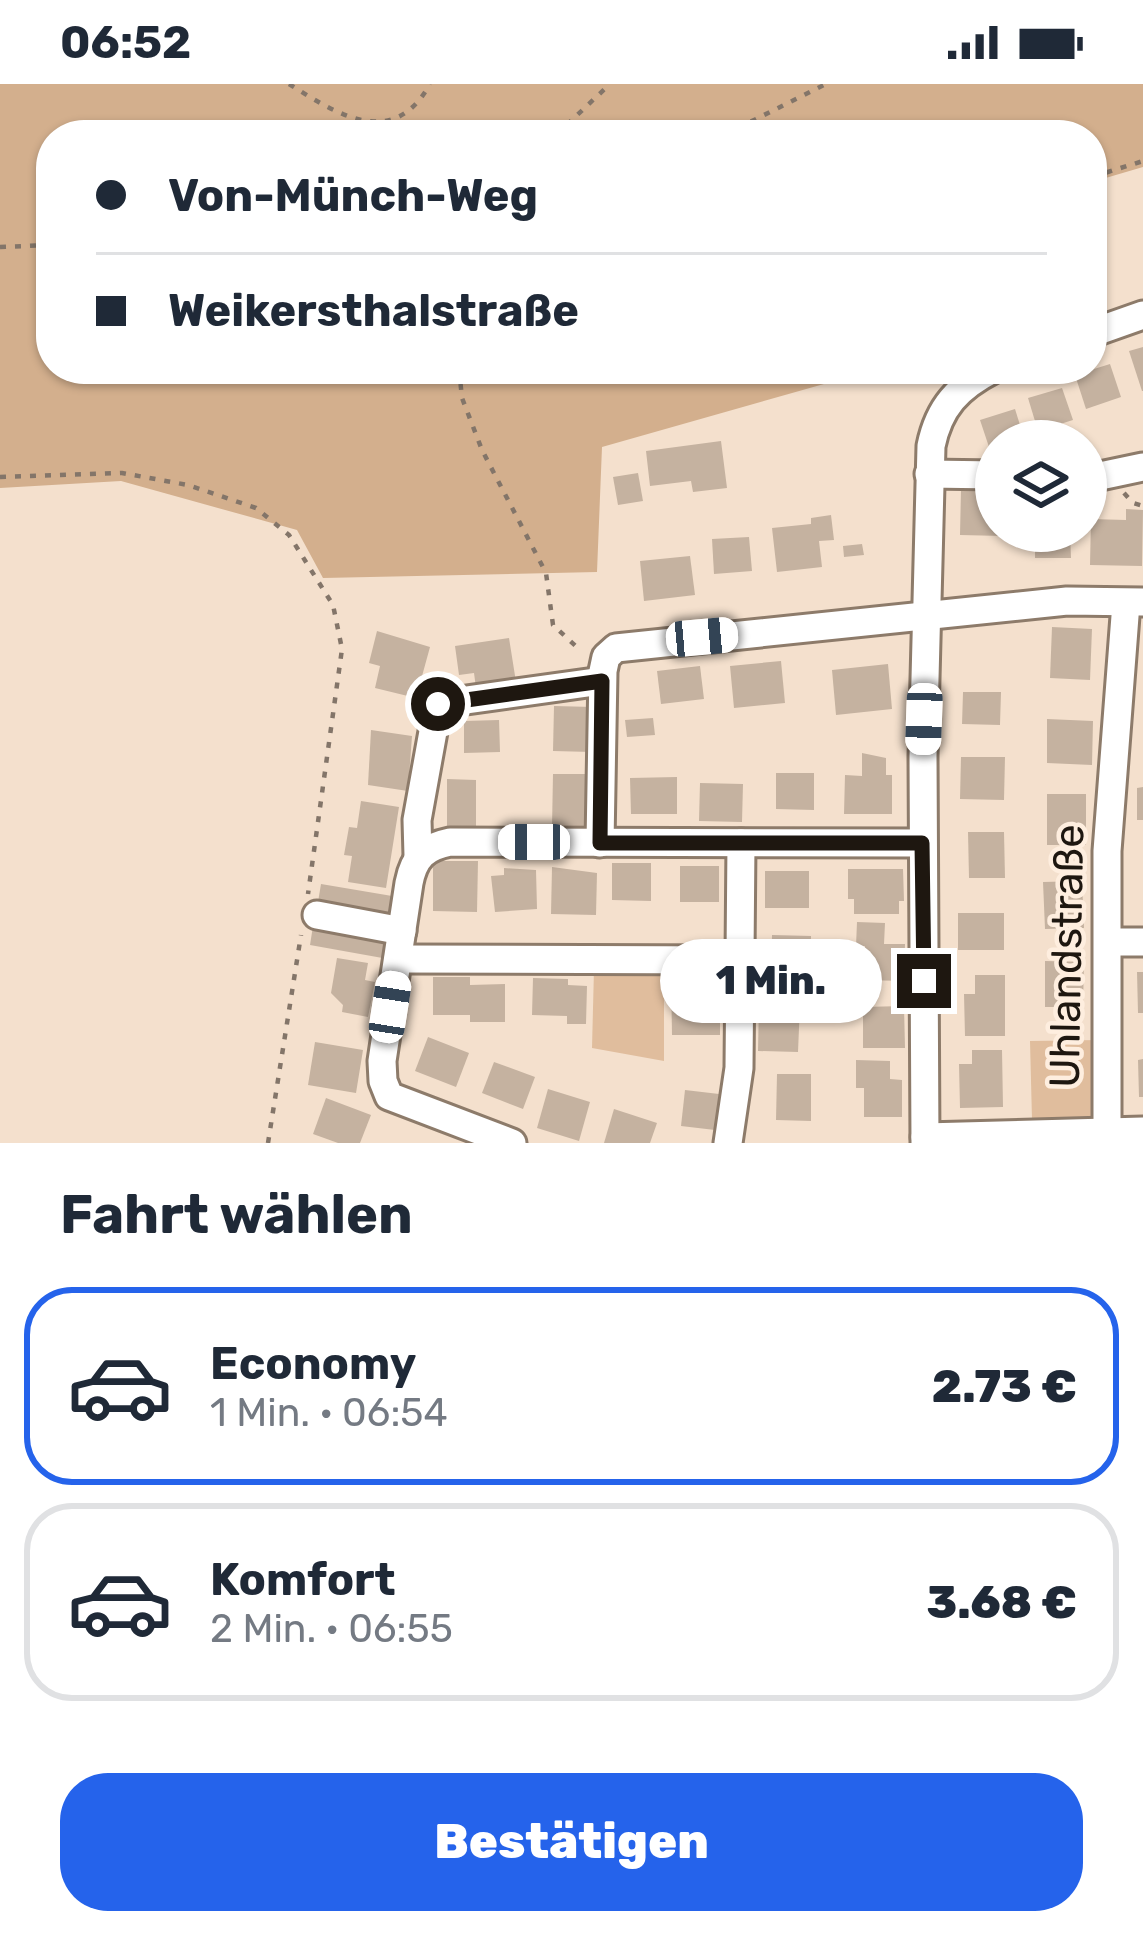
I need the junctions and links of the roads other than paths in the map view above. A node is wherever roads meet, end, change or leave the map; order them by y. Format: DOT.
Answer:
graph roads {
  1 [pos="1143,316"];
  2 [pos="1107,328"];
  3 [pos="971,384"];
  4 [pos="1143,466"];
  5 [pos="929,474"];
  6 [pos="1107,474"];
  7 [pos="975,475"];
  8 [pos="1135,603"];
  9 [pos="926,614"];
  10 [pos="603,676"];
  11 [pos="1113,770"];
  12 [pos="1143,770"];
  13 [pos="600,843"];
  14 [pos="741,843"];
  15 [pos="922,843"];
  16 [pos="418,856"];
  17 [pos="308,920"];
  18 [pos="402,931"];
  19 [pos="1108,942"];
  20 [pos="1143,942"];
  21 [pos="398,959"];
  22 [pos="740,960"];
  23 [pos="1143,1132"];
  24 [pos="1107,1138"];
  25 [pos="925,1140"];
  26 [pos="512,1143"];
  27 [pos="728,1143"];
  1 -- 2 [label="street"];
  3 -- 5 [label="street"];
  4 -- 6 [label="street"];
  5 -- 7 [label="street"];
  5 -- 9 [label="street"];
  8 -- 9 [label="street"];
  8 -- 11 [label="street, Uhlandstraße"];
  9 -- 10 [label="street"];
  9 -- 15 [label="street"];
  10 -- 13 [label="street"];
  10 -- 16 [label="street"];
  11 -- 12 [label="street, Uhlandstraße"];
  11 -- 19 [label="street, Uhlandstraße"];
  13 -- 14 [label="street"];
  13 -- 16 [label="street"];
  14 -- 15 [label="street"];
  14 -- 22 [label="street"];
  15 -- 25 [label="street"];
  16 -- 18 [label="street"];
  17 -- 18 [label="street"];
  18 -- 21 [label="street"];
  19 -- 20 [label="street"];
  19 -- 24 [label="street, Uhlandstraße"];
  21 -- 22 [label="street"];
  21 -- 26 [label="street"];
  22 -- 27 [label="street"];
  23 -- 24 [label="street"];
  24 -- 25 [label="street"];
}
